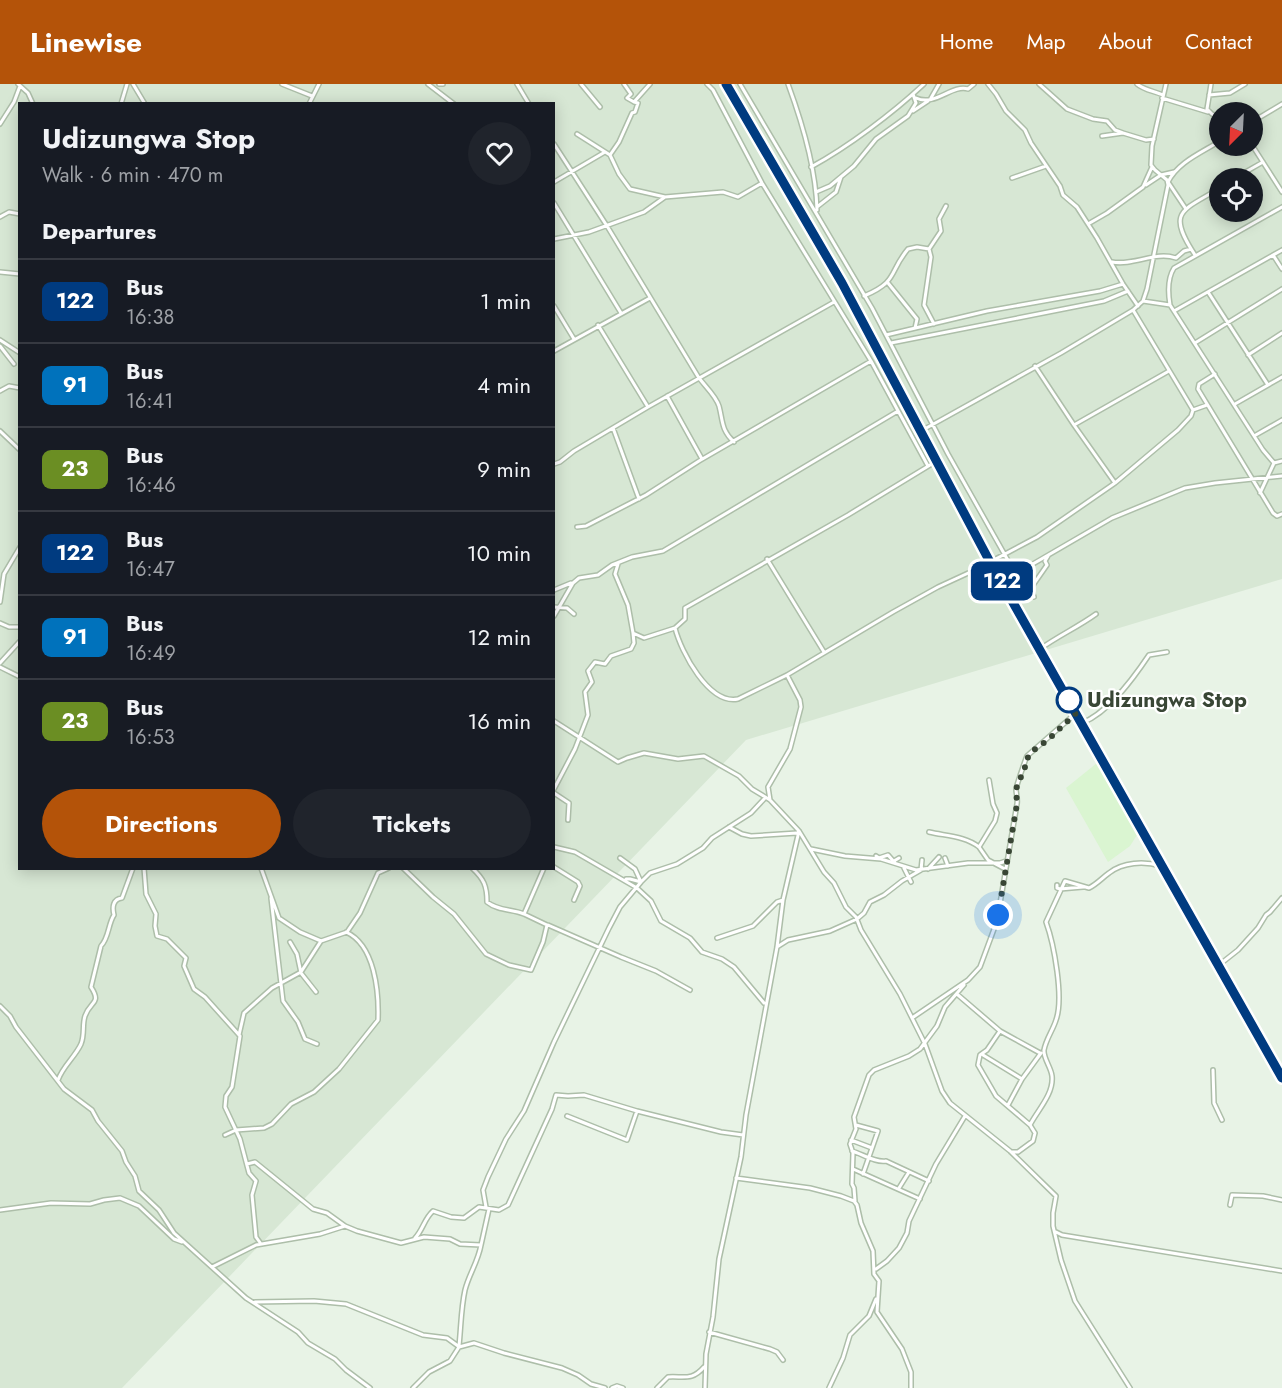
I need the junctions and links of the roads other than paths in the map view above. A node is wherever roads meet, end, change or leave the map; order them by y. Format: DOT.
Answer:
graph roads {
  1 [pos="126,84"];
  2 [pos="133,84"];
  3 [pos="282,84"];
  4 [pos="319,84"];
  5 [pos="428,84"];
  6 [pos="517,84"];
  7 [pos="581,84"];
  8 [pos="624,84"];
  9 [pos="650,84"];
  10 [pos="707,84"];
  11 [pos="726,84"];
  12 [pos="740,84"];
  13 [pos="788,84"];
  14 [pos="924,84"];
  15 [pos="939,84"];
  16 [pos="974,84"];
  17 [pos="988,84"];
  18 [pos="1039,84"];
  19 [pos="1137,84"];
  20 [pos="1166,84"];
  21 [pos="1211,84"];
  22 [pos="1245,84"];
  23 [pos="19,85"];
  24 [pos="1209,95"];
  25 [pos="312,96"];
  26 [pos="914,96"];
  27 [pos="1162,96"];
  28 [pos="930,100"];
  29 [pos="32,102"];
  30 [pos="123,102"];
  31 [pos="144,102"];
  32 [pos="310,102"];
  33 [pos="451,102"];
  34 [pos="528,102"];
  35 [pos="634,102"];
  36 [pos="1282,105"];
  37 [pos="600,107"];
  38 [pos="1208,112"];
  39 [pos="910,113"];
  40 [pos="1263,116"];
  41 [pos="0,124"];
  42 [pos="1123,133"];
  43 [pos="577,134"];
  44 [pos="1102,136"];
  45 [pos="1154,139"];
  46 [pos="555,146"];
  47 [pos="1209,148"];
  48 [pos="605,152"];
  49 [pos="609,155"];
  50 [pos="1259,156"];
  51 [pos="1263,162"];
  52 [pos="1046,165"];
  53 [pos="811,167"];
  54 [pos="1152,167"];
  55 [pos="1252,168"];
  56 [pos="572,171"];
  57 [pos="1174,172"];
  58 [pos="842,175"];
  59 [pos="1161,175"];
  60 [pos="1012,178"];
  61 [pos="555,181"];
  62 [pos="1168,182"];
  63 [pos="762,183"];
  64 [pos="1143,187"];
  65 [pos="816,192"];
  66 [pos="1282,192"];
  67 [pos="1209,195"];
  68 [pos="665,197"];
  69 [pos="555,205"];
  70 [pos="945,206"];
  71 [pos="817,207"];
  72 [pos="1282,207"];
  73 [pos="1186,209"];
  74 [pos="817,213"];
  75 [pos="18,214"];
  76 [pos="0,217"];
  77 [pos="1088,224"];
  78 [pos="607,226"];
  79 [pos="573,235"];
  80 [pos="555,239"];
  81 [pos="929,249"];
  82 [pos="1191,249"];
  83 [pos="1282,250"];
  84 [pos="1195,255"];
  85 [pos="1273,255"];
  86 [pos="1153,257"];
  87 [pos="1112,262"];
  88 [pos="1282,269"];
  89 [pos="0,272"];
  90 [pos="18,274"];
  91 [pos="888,283"];
  92 [pos="1123,284"];
  93 [pos="1282,289"];
  94 [pos="1128,291"];
  95 [pos="1208,292"];
  96 [pos="864,296"];
  97 [pos="650,298"];
  98 [pos="1143,301"];
  99 [pos="834,302"];
  100 [pos="1170,305"];
  101 [pos="1138,306"];
  102 [pos="555,308"];
  103 [pos="1133,310"];
  104 [pos="1174,312"];
  105 [pos="621,313"];
  106 [pos="1228,323"];
  107 [pos="934,324"];
  108 [pos="598,325"];
  109 [pos="915,328"];
  110 [pos="1282,333"];
  111 [pos="886,335"];
  112 [pos="574,339"];
  113 [pos="0,340"];
  114 [pos="891,342"];
  115 [pos="1196,343"];
  116 [pos="0,346"];
  117 [pos="555,350"];
  118 [pos="18,352"];
  119 [pos="1248,355"];
  120 [pos="870,361"];
  121 [pos="14,364"];
  122 [pos="1035,366"];
  123 [pos="1169,371"];
  124 [pos="1215,374"];
  125 [pos="1282,377"];
  126 [pos="699,378"];
  127 [pos="1268,385"];
  128 [pos="18,388"];
  129 [pos="0,391"];
  130 [pos="667,396"];
  131 [pos="1235,404"];
  132 [pos="1207,405"];
  133 [pos="648,407"];
  134 [pos="1193,410"];
  135 [pos="898,411"];
  136 [pos="1282,420"];
  137 [pos="932,425"];
  138 [pos="1074,425"];
  139 [pos="612,428"];
  140 [pos="0,430"];
  141 [pos="921,431"];
  142 [pos="1254,436"];
  143 [pos="734,441"];
  144 [pos="18,448"];
  145 [pos="702,459"];
  146 [pos="937,461"];
  147 [pos="1282,461"];
  148 [pos="1274,463"];
  149 [pos="555,464"];
  150 [pos="928,466"];
  151 [pos="1269,476"];
  152 [pos="1282,476"];
  153 [pos="1250,479"];
  154 [pos="1115,483"];
  155 [pos="1260,493"];
  156 [pos="639,499"];
  157 [pos="1282,514"];
  158 [pos="577,527"];
  159 [pos="18,550"];
  160 [pos="1004,554"];
  161 [pos="1049,555"];
  162 [pos="767,559"];
  163 [pos="991,562"];
  164 [pos="619,563"];
  165 [pos="605,570"];
  166 [pos="615,574"];
  167 [pos="1016,574"];
  168 [pos="1002,582"];
  169 [pos="573,583"];
  170 [pos="1031,588"];
  171 [pos="555,590"];
  172 [pos="1034,597"];
  173 [pos="0,602"];
  174 [pos="555,607"];
  175 [pos="560,607"];
  176 [pos="555,614"];
  177 [pos="574,614"];
  178 [pos="1096,614"];
  179 [pos="0,623"];
  180 [pos="18,627"];
  181 [pos="675,628"];
  182 [pos="633,633"];
  183 [pos="18,643"];
  184 [pos="1040,649"];
  185 [pos="824,652"];
  186 [pos="1167,652"];
  187 [pos="0,665"];
  188 [pos="787,675"];
  189 [pos="18,676"];
  190 [pos="1076,713"];
  191 [pos="555,723"];
  192 [pos="1082,723"];
  193 [pos="580,738"];
  194 [pos="989,780"];
  195 [pos="555,789"];
  196 [pos="555,792"];
  197 [pos="765,798"];
  198 [pos="770,800"];
  199 [pos="568,820"];
  200 [pos="729,827"];
  201 [pos="798,832"];
  202 [pos="929,832"];
  203 [pos="555,847"];
  204 [pos="979,847"];
  205 [pos="811,849"];
  206 [pos="875,851"];
  207 [pos="939,857"];
  208 [pos="620,858"];
  209 [pos="876,858"];
  210 [pos="899,858"];
  211 [pos="945,858"];
  212 [pos="922,860"];
  213 [pos="1006,861"];
  214 [pos="894,863"];
  215 [pos="996,863"];
  216 [pos="948,866"];
  217 [pos="903,867"];
  218 [pos="1164,867"];
  219 [pos="555,868"];
  220 [pos="928,869"];
  221 [pos="1005,869"];
  222 [pos="133,870"];
  223 [pos="144,870"];
  224 [pos="262,870"];
  225 [pos="384,870"];
  226 [pos="405,870"];
  227 [pos="474,870"];
  228 [pos="543,870"];
  229 [pos="921,870"];
  230 [pos="908,877"];
  231 [pos="624,880"];
  232 [pos="641,882"];
  233 [pos="911,882"];
  234 [pos="1057,885"];
  235 [pos="1085,887"];
  236 [pos="637,888"];
  237 [pos="1060,889"];
  238 [pos="270,896"];
  239 [pos="1282,898"];
  240 [pos="574,900"];
  241 [pos="783,900"];
  242 [pos="524,914"];
  243 [pos="857,920"];
  244 [pos="547,925"];
  245 [pos="346,932"];
  246 [pos="717,938"];
  247 [pos="321,941"];
  248 [pos="290,942"];
  249 [pos="777,947"];
  250 [pos="600,948"];
  251 [pos="1219,965"];
  252 [pos="301,972"];
  253 [pos="968,980"];
  254 [pos="282,982"];
  255 [pos="690,990"];
  256 [pos="316,992"];
  257 [pos="958,995"];
  258 [pos="765,1004"];
  259 [pos="0,1006"];
  260 [pos="912,1018"];
  261 [pos="1000,1031"];
  262 [pos="239,1035"];
  263 [pos="317,1044"];
  264 [pos="925,1044"];
  265 [pos="1044,1049"];
  266 [pos="1040,1053"];
  267 [pos="982,1054"];
  268 [pos="1213,1070"];
  269 [pos="1282,1078"];
  270 [pos="1022,1079"];
  271 [pos="58,1080"];
  272 [pos="1008,1105"];
  273 [pos="637,1111"];
  274 [pos="567,1116"];
  275 [pos="965,1116"];
  276 [pos="1222,1120"];
  277 [pos="855,1124"];
  278 [pos="1030,1125"];
  279 [pos="236,1130"];
  280 [pos="743,1135"];
  281 [pos="225,1136"];
  282 [pos="851,1140"];
  283 [pos="863,1144"];
  284 [pos="872,1148"];
  285 [pos="852,1151"];
  286 [pos="1010,1151"];
  287 [pos="860,1153"];
  288 [pos="869,1156"];
  289 [pos="247,1164"];
  290 [pos="853,1168"];
  291 [pos="909,1172"];
  292 [pos="863,1174"];
  293 [pos="736,1178"];
  294 [pos="929,1181"];
  295 [pos="899,1189"];
  296 [pos="920,1199"];
  297 [pos="1282,1200"];
  298 [pos="855,1203"];
  299 [pos="1230,1205"];
  300 [pos="487,1207"];
  301 [pos="0,1210"];
  302 [pos="345,1226"];
  303 [pos="1055,1230"];
  304 [pos="415,1238"];
  305 [pos="185,1244"];
  306 [pos="261,1244"];
  307 [pos="481,1245"];
  308 [pos="212,1268"];
  309 [pos="876,1269"];
  310 [pos="1282,1271"];
  311 [pos="877,1297"];
  312 [pos="253,1302"];
  313 [pos="709,1332"];
  314 [pos="459,1346"];
  315 [pos="783,1360"];
  316 [pos="706,1366"];
  317 [pos="370,1388"];
  318 [pos="413,1388"];
  319 [pos="605,1388"];
  320 [pos="612,1388"];
  321 [pos="623,1388"];
  322 [pos="657,1388"];
  323 [pos="705,1388"];
  324 [pos="829,1388"];
  325 [pos="911,1388"];
  326 [pos="1130,1388"];
  1 -- 30 [label="street"];
  2 -- 31 [label="street"];
  3 -- 25 [label="street"];
  4 -- 25 [label="street"];
  5 -- 33 [label="street"];
  6 -- 34 [label="street"];
  7 -- 37 [label="street"];
  8 -- 35 [label="street"];
  9 -- 35 [label="street"];
  10 -- 63 [label="street"];
  11 -- 141 [label="highway"];
  12 -- 74 [label="street"];
  13 -- 53 [label="street"];
  14 -- 26 [label="street"];
  15 -- 28 [label="street"];
  16 -- 28 [label="street"];
  17 -- 52 [label="street"];
  18 -- 42 [label="street"];
  19 -- 27 [label="street"];
  20 -- 27 [label="street"];
  21 -- 24 [label="street"];
  22 -- 24 [label="street"];
  23 -- 29 [label="street"];
  23 -- 41 [label="street"];
  24 -- 38 [label="street"];
  25 -- 32 [label="street"];
  26 -- 28 [label="street"];
  26 -- 39 [label="street"];
  26 -- 53 [label="street"];
  27 -- 38 [label="street"];
  27 -- 45 [label="street"];
  28 -- 39 [label="street"];
  35 -- 49 [label="street"];
  36 -- 40 [label="street"];
  39 -- 58 [label="street"];
  42 -- 44 [label="street"];
  42 -- 45 [label="street"];
  43 -- 48 [label="street"];
  45 -- 54 [label="street"];
  46 -- 56 [label="street"];
  47 -- 57 [label="street"];
  48 -- 49 [label="street"];
  48 -- 56 [label="street"];
  49 -- 68 [label="street"];
  50 -- 51 [label="street"];
  51 -- 55 [label="street"];
  51 -- 66 [label="street"];
  52 -- 60 [label="street"];
  52 -- 77 [label="street"];
  53 -- 65 [label="street"];
  54 -- 59 [label="street"];
  54 -- 64 [label="street"];
  56 -- 61 [label="street"];
  56 -- 78 [label="street"];
  57 -- 59 [label="street"];
  57 -- 62 [label="street"];
  58 -- 65 [label="street"];
  58 -- 71 [label="street"];
  59 -- 62 [label="street"];
  59 -- 64 [label="street"];
  62 -- 73 [label="street"];
  62 -- 86 [label="street"];
  63 -- 68 [label="street"];
  63 -- 99 [label="street"];
  64 -- 77 [label="street"];
  65 -- 71 [label="street"];
  67 -- 73 [label="street"];
  68 -- 78 [label="street"];
  69 -- 79 [label="street"];
  70 -- 81 [label="street"];
  71 -- 74 [label="street"];
  72 -- 84 [label="street"];
  73 -- 82 [label="street"];
  74 -- 96 [label="street"];
  75 -- 76 [label="street"];
  77 -- 87 [label="street"];
  78 -- 79 [label="street"];
  78 -- 97 [label="street"];
  79 -- 80 [label="street"];
  79 -- 105 [label="street"];
  81 -- 91 [label="street"];
  81 -- 107 [label="street"];
  82 -- 84 [label="street"];
  82 -- 86 [label="street"];
  83 -- 85 [label="street"];
  84 -- 100 [label="street"];
  85 -- 88 [label="street"];
  85 -- 95 [label="street"];
  86 -- 87 [label="street"];
  86 -- 98 [label="street"];
  87 -- 92 [label="street"];
  89 -- 90 [label="street"];
  91 -- 96 [label="street"];
  91 -- 109 [label="street"];
  92 -- 94 [label="street"];
  92 -- 107 [label="street"];
  93 -- 106 [label="street"];
  94 -- 101 [label="street"];
  94 -- 114 [label="street"];
  95 -- 104 [label="street"];
  95 -- 106 [label="street"];
  96 -- 111 [label="street"];
  97 -- 105 [label="street"];
  97 -- 126 [label="street"];
  98 -- 100 [label="street"];
  98 -- 101 [label="street"];
  99 -- 120 [label="street"];
  99 -- 126 [label="street"];
  100 -- 104 [label="street"];
  101 -- 103 [label="street"];
  102 -- 112 [label="street"];
  103 -- 122 [label="street"];
  103 -- 123 [label="street"];
  104 -- 115 [label="street"];
  105 -- 108 [label="street"];
  106 -- 115 [label="street"];
  106 -- 119 [label="street"];
  107 -- 109 [label="street"];
  108 -- 112 [label="street"];
  108 -- 133 [label="street"];
  109 -- 111 [label="street"];
  110 -- 119 [label="street"];
  111 -- 114 [label="street"];
  112 -- 117 [label="street"];
  113 -- 118 [label="street"];
  114 -- 137 [label="street"];
  115 -- 124 [label="street"];
  116 -- 121 [label="street"];
  119 -- 127 [label="street"];
  120 -- 135 [label="street"];
  120 -- 143 [label="street"];
  122 -- 137 [label="street"];
  122 -- 138 [label="street"];
  123 -- 134 [label="street"];
  123 -- 138 [label="street"];
  124 -- 131 [label="street"];
  124 -- 132 [label="street"];
  125 -- 127 [label="street"];
  126 -- 130 [label="street"];
  126 -- 143 [label="street"];
  127 -- 131 [label="street"];
  128 -- 129 [label="street"];
  130 -- 133 [label="street"];
  130 -- 145 [label="street"];
  131 -- 142 [label="street"];
  132 -- 134 [label="street"];
  132 -- 153 [label="street"];
  133 -- 139 [label="street"];
  134 -- 154 [label="street"];
  135 -- 150 [label="street"];
  135 -- 164 [label="street"];
  136 -- 142 [label="street"];
  137 -- 141 [label="street"];
  137 -- 160 [label="street"];
  138 -- 154 [label="street"];
  139 -- 149 [label="street"];
  139 -- 156 [label="street"];
  140 -- 144 [label="street"];
  141 -- 146 [label="highway"];
  142 -- 148 [label="street"];
  143 -- 145 [label="street"];
  145 -- 156 [label="street"];
  146 -- 150 [label="street"];
  146 -- 163 [label="highway"];
  147 -- 148 [label="street"];
  148 -- 151 [label="street"];
  150 -- 162 [label="street"];
  151 -- 152 [label="street"];
  151 -- 153 [label="street"];
  151 -- 155 [label="street"];
  153 -- 155 [label="street"];
  153 -- 161 [label="street"];
  154 -- 160 [label="street"];
  155 -- 157 [label="street"];
  156 -- 158 [label="street"];
  159 -- 173 [label="street"];
  160 -- 163 [label="street"];
  160 -- 167 [label="street"];
  161 -- 167 [label="street"];
  161 -- 170 [label="street"];
  162 -- 181 [label="street"];
  162 -- 185 [label="street"];
  163 -- 168 [label="highway"];
  163 -- 185 [label="street"];
  164 -- 165 [label="street"];
  164 -- 166 [label="street"];
  165 -- 166 [label="street"];
  165 -- 169 [label="street"];
  166 -- 182 [label="street"];
  167 -- 168 [label="street"];
  167 -- 170 [label="street"];
  168 -- 184 [label="highway"];
  169 -- 171 [label="street"];
  169 -- 175 [label="street"];
  170 -- 172 [label="street"];
  174 -- 175 [label="street"];
  175 -- 176 [label="street"];
  175 -- 177 [label="street"];
  178 -- 184 [label="street"];
  179 -- 180 [label="street"];
  181 -- 182 [label="street"];
  181 -- 188 [label="street"];
  182 -- 193 [label="street"];
  183 -- 187 [label="street"];
  184 -- 190 [label="highway"];
  185 -- 188 [label="street"];
  186 -- 192 [label="street"];
  187 -- 189 [label="street"];
  188 -- 198 [label="street"];
  190 -- 192 [label="highway"];
  190 -- 213 [label="street"];
  191 -- 193 [label="street"];
  192 -- 218 [label="highway"];
  193 -- 195 [label="street"];
  193 -- 197 [label="street"];
  194 -- 204 [label="street"];
  196 -- 199 [label="street"];
  197 -- 198 [label="street"];
  197 -- 200 [label="street"];
  198 -- 201 [label="street"];
  200 -- 201 [label="street"];
  200 -- 232 [label="street"];
  201 -- 205 [label="street"];
  201 -- 241 [label="street"];
  202 -- 204 [label="street"];
  203 -- 231 [label="street"];
  204 -- 215 [label="street"];
  205 -- 209 [label="street"];
  205 -- 243 [label="street"];
  206 -- 209 [label="street"];
  207 -- 220 [label="street"];
  208 -- 232 [label="street"];
  209 -- 214 [label="street"];
  210 -- 214 [label="street"];
  211 -- 216 [label="street"];
  212 -- 229 [label="street"];
  213 -- 215 [label="street"];
  213 -- 221 [label="street"];
  214 -- 217 [label="street"];
  215 -- 216 [label="street"];
  215 -- 221 [label="street"];
  216 -- 220 [label="street"];
  217 -- 229 [label="street"];
  217 -- 230 [label="street"];
  218 -- 235 [label="street"];
  218 -- 251 [label="highway"];
  219 -- 240 [label="street"];
  220 -- 229 [label="street"];
  221 -- 253 [label="street"];
  222 -- 271 [label="street"];
  223 -- 262 [label="street"];
  224 -- 238 [label="street"];
  225 -- 245 [label="street"];
  226 -- 244 [label="street"];
  227 -- 242 [label="street"];
  228 -- 242 [label="street"];
  229 -- 230 [label="street"];
  230 -- 233 [label="street"];
  230 -- 243 [label="street"];
  231 -- 232 [label="street"];
  231 -- 236 [label="street"];
  232 -- 236 [label="street"];
  234 -- 237 [label="street"];
  235 -- 237 [label="street"];
  235 -- 237 [label="street"];
  236 -- 250 [label="street"];
  236 -- 258 [label="street"];
  237 -- 265 [label="street"];
  238 -- 247 [label="street"];
  238 -- 254 [label="street"];
  239 -- 251 [label="street"];
  241 -- 246 [label="street"];
  241 -- 249 [label="street"];
  242 -- 244 [label="street"];
  243 -- 249 [label="street"];
  243 -- 260 [label="street"];
  244 -- 250 [label="street"];
  245 -- 247 [label="street"];
  245 -- 279 [label="street"];
  247 -- 252 [label="street"];
  248 -- 252 [label="street"];
  249 -- 258 [label="street"];
  250 -- 255 [label="street"];
  250 -- 300 [label="street"];
  251 -- 269 [label="highway"];
  252 -- 254 [label="street"];
  252 -- 256 [label="street"];
  253 -- 260 [label="street"];
  253 -- 264 [label="street"];
  254 -- 262 [label="street"];
  254 -- 263 [label="street"];
  257 -- 261 [label="street"];
  258 -- 280 [label="street"];
  259 -- 271 [label="street"];
  260 -- 264 [label="street"];
  261 -- 266 [label="street"];
  261 -- 267 [label="street"];
  262 -- 279 [label="street"];
  264 -- 275 [label="street"];
  264 -- 277 [label="street"];
  265 -- 266 [label="street"];
  265 -- 278 [label="street"];
  266 -- 270 [label="street"];
  267 -- 270 [label="street"];
  267 -- 272 [label="street"];
  268 -- 276 [label="street"];
  270 -- 272 [label="street"];
  271 -- 305 [label="street"];
  272 -- 278 [label="street"];
  273 -- 274 [label="street"];
  273 -- 280 [label="street"];
  273 -- 300 [label="street"];
  275 -- 286 [label="street"];
  275 -- 294 [label="street"];
  277 -- 282 [label="street"];
  277 -- 284 [label="street"];
  278 -- 286 [label="street"];
  279 -- 281 [label="street"];
  279 -- 289 [label="street"];
  280 -- 293 [label="street"];
  282 -- 283 [label="street"];
  282 -- 285 [label="street"];
  283 -- 284 [label="street"];
  283 -- 287 [label="street"];
  284 -- 288 [label="street"];
  285 -- 287 [label="street"];
  285 -- 290 [label="street"];
  286 -- 303 [label="street"];
  287 -- 288 [label="street"];
  288 -- 291 [label="street"];
  288 -- 292 [label="street"];
  289 -- 302 [label="street"];
  289 -- 306 [label="street"];
  290 -- 292 [label="street"];
  290 -- 298 [label="street"];
  291 -- 294 [label="street"];
  291 -- 295 [label="street"];
  292 -- 295 [label="street"];
  293 -- 298 [label="street"];
  293 -- 313 [label="street"];
  294 -- 296 [label="street"];
  295 -- 296 [label="street"];
  296 -- 309 [label="street"];
  297 -- 299 [label="street"];
  298 -- 309 [label="street"];
  300 -- 304 [label="street"];
  300 -- 307 [label="street"];
  301 -- 305 [label="street"];
  302 -- 304 [label="street"];
  302 -- 306 [label="street"];
  303 -- 310 [label="street"];
  303 -- 326 [label="street"];
  304 -- 307 [label="street"];
  305 -- 308 [label="street"];
  306 -- 308 [label="street"];
  307 -- 314 [label="street"];
  308 -- 312 [label="street"];
  309 -- 311 [label="street"];
  311 -- 324 [label="street"];
  311 -- 325 [label="street"];
  312 -- 314 [label="street"];
  312 -- 317 [label="street"];
  313 -- 315 [label="street"];
  313 -- 316 [label="street"];
  314 -- 318 [label="street"];
  314 -- 319 [label="street"];
  316 -- 322 [label="street"];
  316 -- 323 [label="street"];
  320 -- 321 [label="street"];
}
